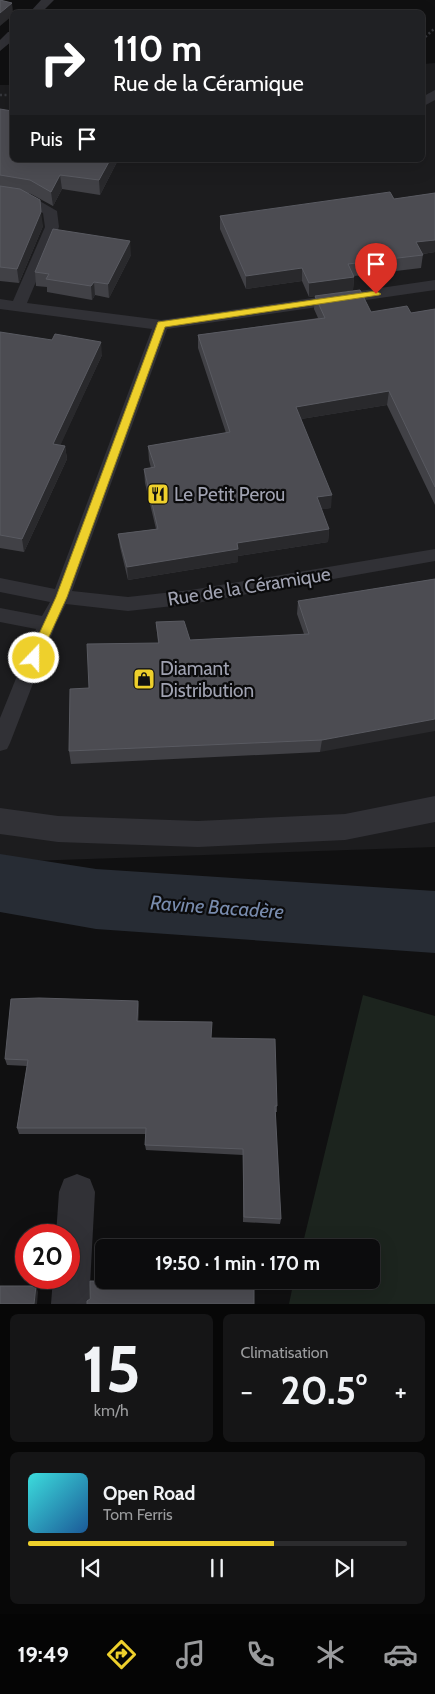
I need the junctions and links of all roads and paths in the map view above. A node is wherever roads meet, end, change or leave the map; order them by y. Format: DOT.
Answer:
graph roads {
  1 [pos="48,0"];
  2 [pos="38,10"];
  3 [pos="435,28"];
  4 [pos="10,37"];
  5 [pos="425,37"];
  6 [pos="0,47"];
  7 [pos="0,194"];
  8 [pos="435,285"];
  9 [pos="0,304"];
  10 [pos="18,306"];
  11 [pos="161,324"];
  12 [pos="435,555"];
  13 [pos="0,585"];
  14 [pos="61,597"];
  15 [pos="0,615"];
  16 [pos="47,624"];
  17 [pos="0,743"];
  18 [pos="435,809"];
  19 [pos="0,821"];
  20 [pos="77,1192"];
  21 [pos="70,1304"];
  1 -- 2 [label="lane"];
  3 -- 5 [label="path"];
  4 -- 6 [label="lane"];
  7 -- 10 [label="lane"];
  8 -- 11 [label="lane"];
  9 -- 10 [label="lane"];
  10 -- 11 [label="lane"];
  11 -- 14 [label="lane"];
  12 -- 14 [label="lane, Rue de la Céramique"];
  13 -- 14 [label="lane"];
  14 -- 16 [label="lane"];
  15 -- 16 [label="lane"];
  16 -- 17 [label="lane"];
  18 -- 19 [label="street"];
  20 -- 21 [label="street"];
}
